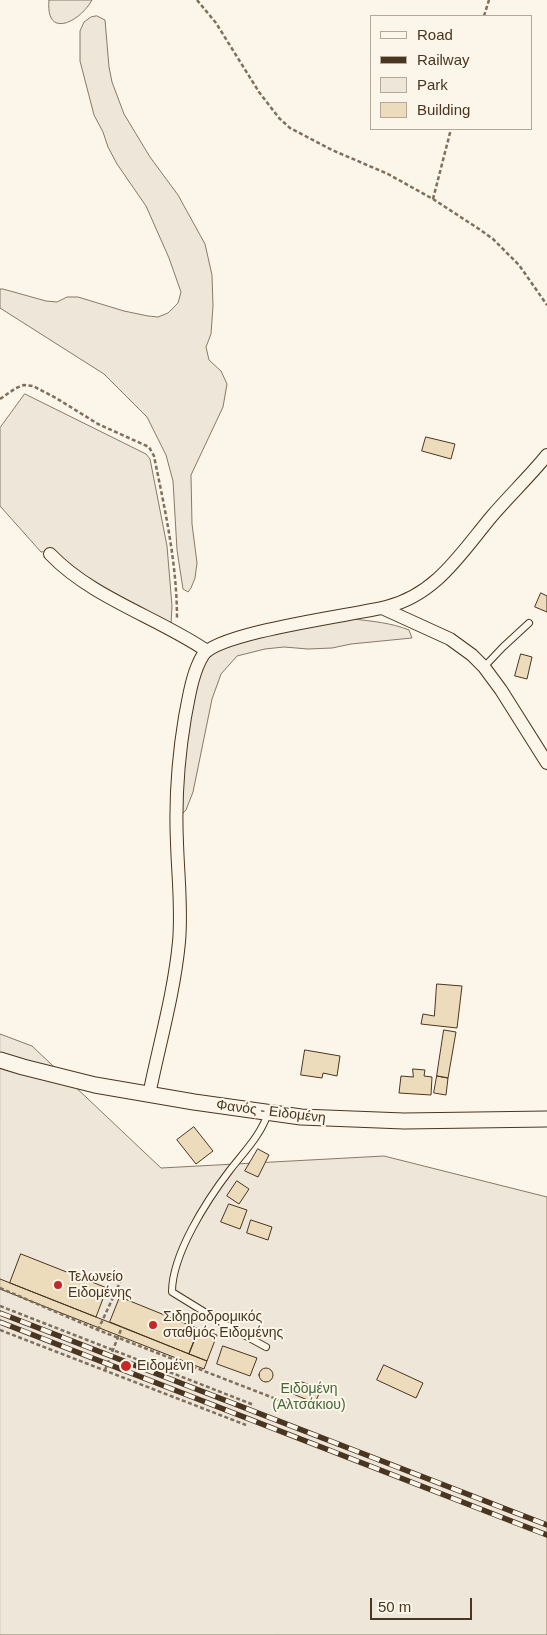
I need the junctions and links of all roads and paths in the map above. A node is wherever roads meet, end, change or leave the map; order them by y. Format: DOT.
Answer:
graph roads {
  1 [pos="197,0"];
  2 [pos="489,0"];
  3 [pos="484,15"];
  4 [pos="451,130"];
  5 [pos="432,199"];
  6 [pos="547,305"];
  7 [pos="0,399"];
  8 [pos="547,456"];
  9 [pos="50,554"];
  10 [pos="382,608"];
  11 [pos="529,623"];
  12 [pos="176,632"];
  13 [pos="207,651"];
  14 [pos="484,667"];
  15 [pos="547,763"];
  16 [pos="0,1060"];
  17 [pos="148,1095"];
  18 [pos="268,1113"];
  19 [pos="547,1119"];
  20 [pos="122,1278"];
  21 [pos="0,1288"];
  22 [pos="0,1306"];
  23 [pos="122,1327"];
  24 [pos="0,1330"];
  25 [pos="98,1330"];
  26 [pos="118,1338"];
  27 [pos="266,1347"];
  28 [pos="113,1350"];
  29 [pos="105,1370"];
  30 [pos="306,1399"];
  31 [pos="254,1405"];
  32 [pos="246,1425"];
  1 -- 5 [label="path"];
  2 -- 3 [label="path"];
  4 -- 5 [label="path"];
  5 -- 6 [label="path"];
  7 -- 12 [label="path"];
  8 -- 10 [label="street"];
  9 -- 12 [label="street"];
  10 -- 13 [label="street"];
  10 -- 14 [label="street"];
  11 -- 14 [label="lane"];
  12 -- 13 [label="street"];
  13 -- 17 [label="street"];
  14 -- 15 [label="street"];
  16 -- 17 [label="street, Φανός - Ειδομένη"];
  17 -- 18 [label="street, Φανός - Ειδομένη"];
  18 -- 19 [label="street, Φανός - Ειδομένη"];
  18 -- 27 [label="lane"];
  20 -- 25 [label="path"];
  21 -- 25 [label="path"];
  22 -- 28 [label="path"];
  23 -- 26 [label="path"];
  24 -- 29 [label="path"];
  25 -- 26 [label="path"];
  26 -- 28 [label="path"];
  26 -- 30 [label="path"];
  28 -- 29 [label="path"];
  28 -- 31 [label="path"];
  29 -- 32 [label="path"];
}
